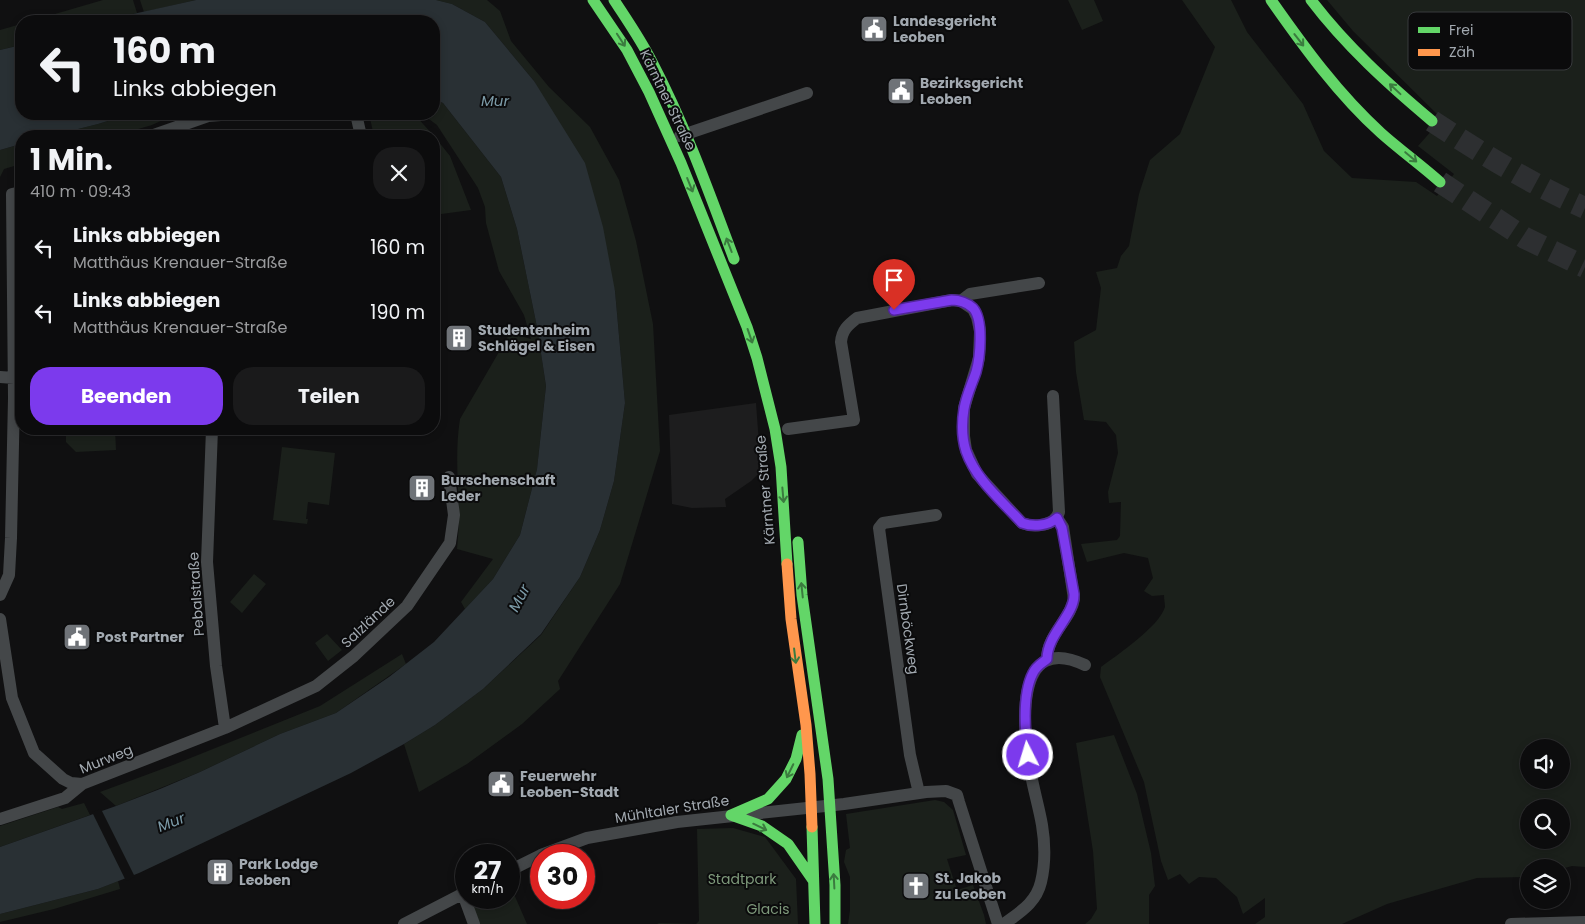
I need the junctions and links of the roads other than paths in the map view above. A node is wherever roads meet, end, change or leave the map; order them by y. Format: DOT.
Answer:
graph roads {
  1 [pos="593,0"];
  2 [pos="614,0"];
  3 [pos="1271,0"];
  4 [pos="1311,0"];
  5 [pos="807,93"];
  6 [pos="200,120"];
  7 [pos="1432,121"];
  8 [pos="178,130"];
  9 [pos="686,134"];
  10 [pos="671,140"];
  11 [pos="1440,182"];
  12 [pos="15,193"];
  13 [pos="737,266"];
  14 [pos="1039,283"];
  15 [pos="961,301"];
  16 [pos="0,377"];
  17 [pos="14,378"];
  18 [pos="1053,396"];
  19 [pos="785,416"];
  20 [pos="788,433"];
  21 [pos="212,435"];
  22 [pos="449,477"];
  23 [pos="936,516"];
  24 [pos="1057,518"];
  25 [pos="798,533"];
  26 [pos="1,587"];
  27 [pos="0,619"];
  28 [pos="1047,659"];
  29 [pos="1084,665"];
  30 [pos="6,699"];
  31 [pos="806,725"];
  32 [pos="225,728"];
  33 [pos="82,784"];
  34 [pos="919,793"];
  35 [pos="830,805"];
  36 [pos="810,807"];
  37 [pos="730,815"];
  38 [pos="0,819"];
  39 [pos="571,844"];
  40 [pos="813,880"];
  41 [pos="455,898"];
  42 [pos="470,909"];
  43 [pos="1585,922"];
  44 [pos="404,924"];
  45 [pos="474,924"];
  46 [pos="815,924"];
  47 [pos="835,924"];
  48 [pos="998,924"];
  49 [pos="1004,924"];
  50 [pos="1511,924"];
  1 -- 10 [label="main road, Kärntner Straße, one-way"];
  2 -- 9 [label="main road, Kärntner Straße"];
  3 -- 11 [label="main road, one-way"];
  7 -- 4 [label="main road, one-way"];
  5 -- 9 [label="street"];
  6 -- 8 [label="street"];
  9 -- 10 [label="street"];
  13 -- 9 [label="main road, Kärntner Straße, one-way"];
  10 -- 31 [label="main road, Kärntner Straße, one-way"];
  12 -- 17 [label="street"];
  14 -- 15 [label="street"];
  15 -- 20 [label="street"];
  15 -- 24 [label="street"];
  16 -- 17 [label="street"];
  17 -- 26 [label="street"];
  18 -- 24 [label="street"];
  19 -- 20 [label="main road, Kärntner Straße"];
  21 -- 32 [label="street, Pebalstraße"];
  22 -- 32 [label="street, Salzlände"];
  23 -- 34 [label="street, Dirnböckweg"];
  24 -- 28 [label="street"];
  35 -- 25 [label="main road, Kärntner Straße, one-way"];
  27 -- 30 [label="street"];
  28 -- 29 [label="street"];
  28 -- 49 [label="street"];
  30 -- 33 [label="street"];
  31 -- 36 [label="main road, Kärntner Straße"];
  31 -- 37 [label="main road, one-way"];
  32 -- 33 [label="street, Murweg"];
  33 -- 38 [label="street, Murweg"];
  34 -- 35 [label="street"];
  34 -- 48 [label="street"];
  35 -- 36 [label="street"];
  47 -- 35 [label="main road, Kärntner Straße, one-way"];
  36 -- 37 [label="street, Mühltaler Straße"];
  36 -- 40 [label="main road, Kärntner Straße"];
  37 -- 39 [label="street, Mühltaler Straße"];
  37 -- 40 [label="main road, one-way"];
  40 -- 46 [label="main road, Kärntner Straße"];
  41 -- 44 [label="street"];
  42 -- 45 [label="street"];
  43 -- 50 [label="street"];
}
